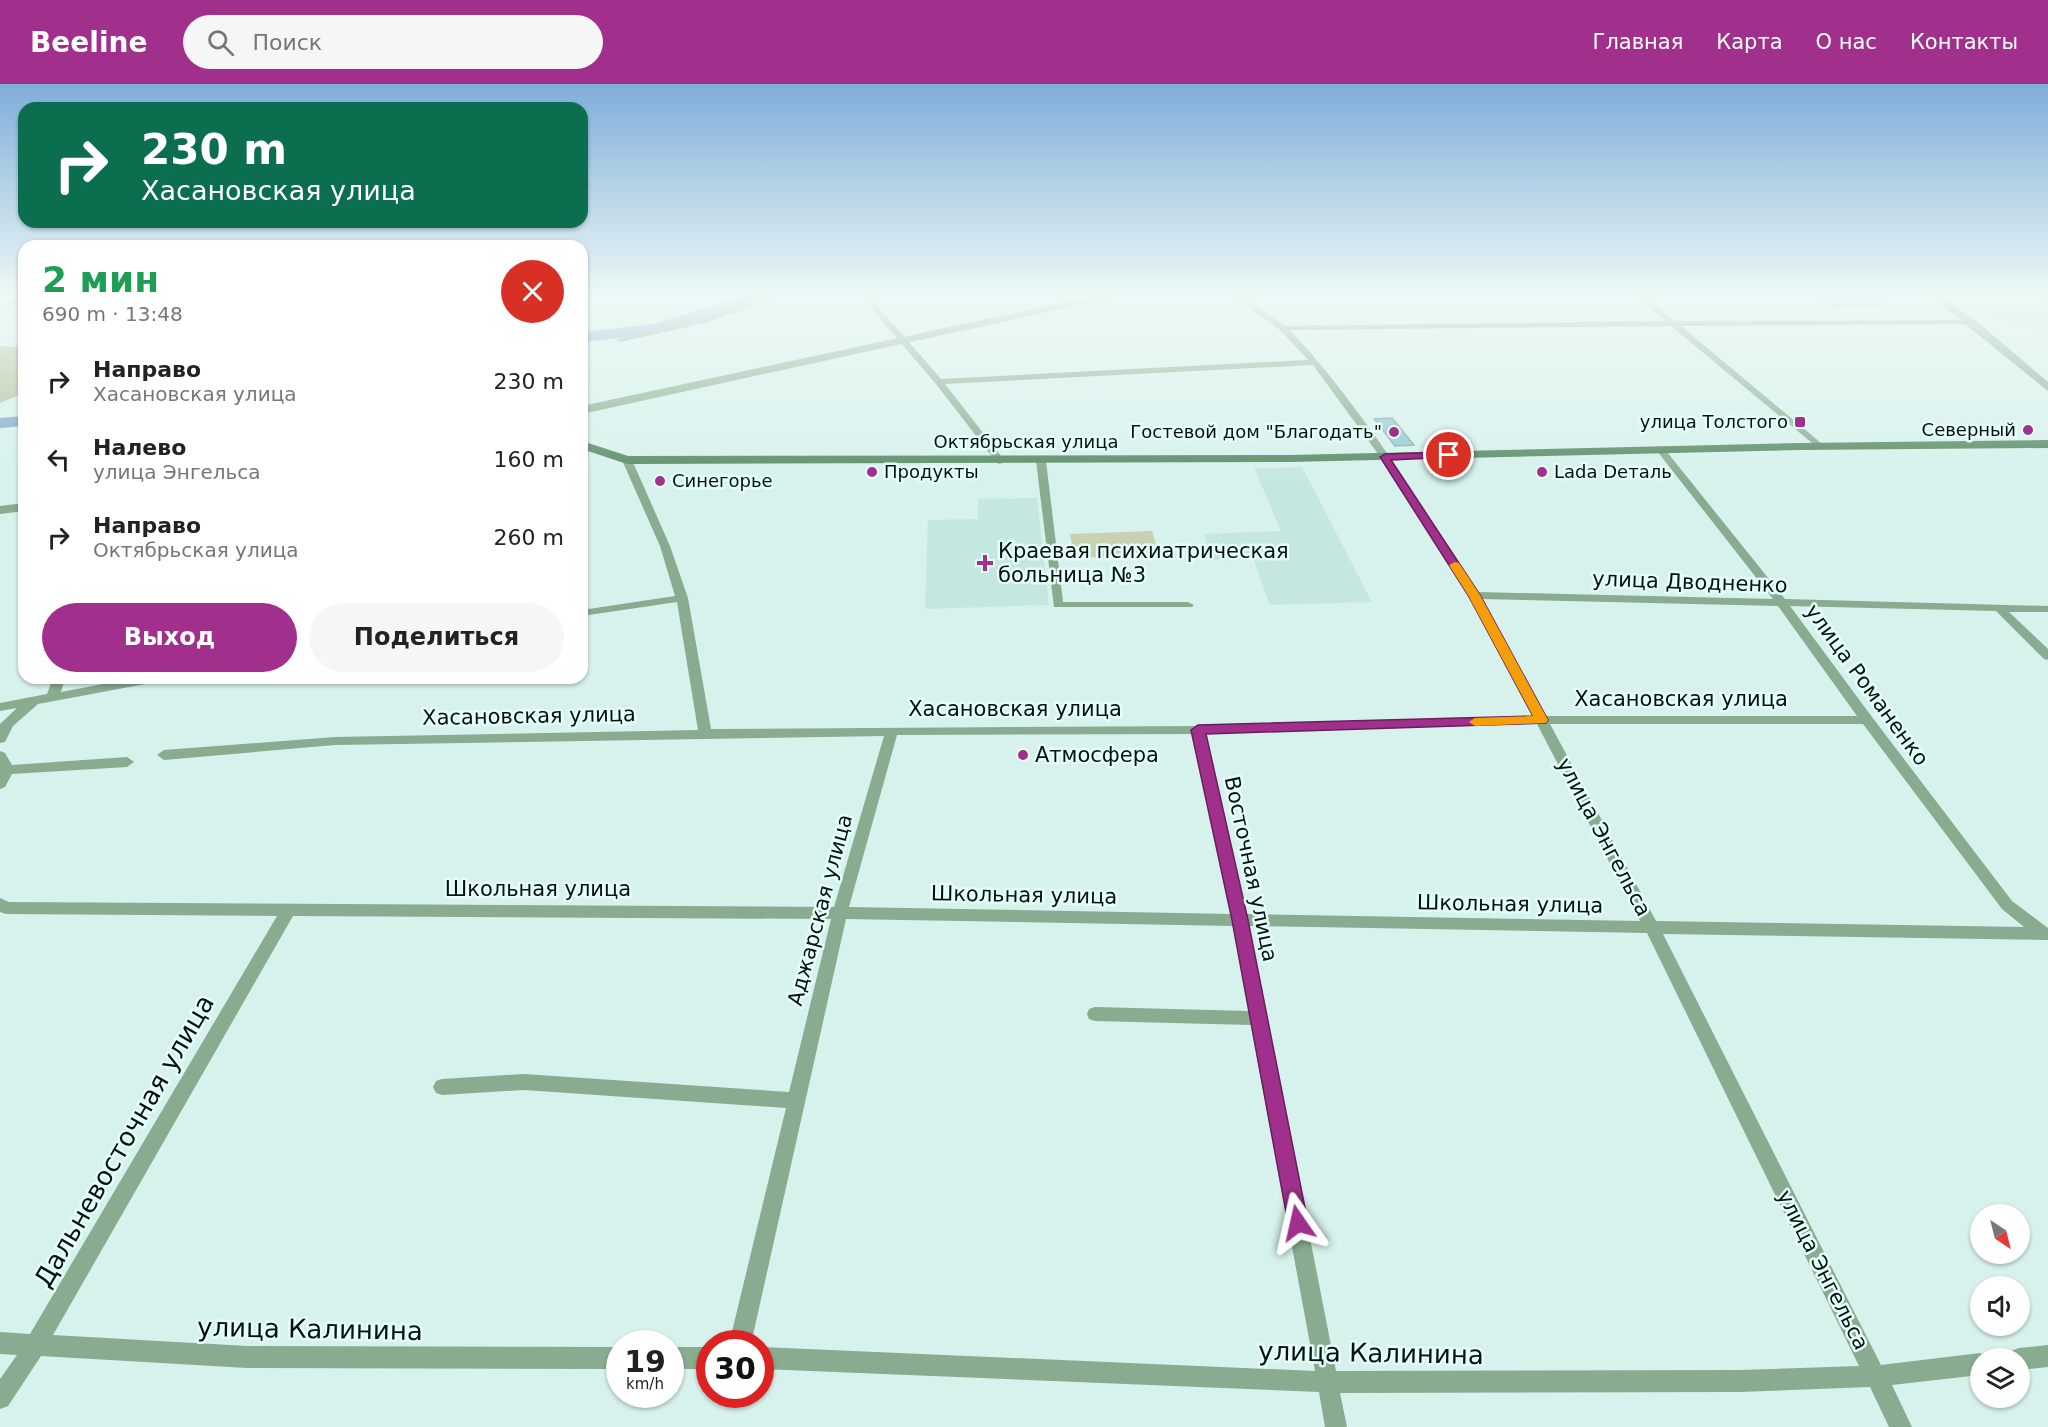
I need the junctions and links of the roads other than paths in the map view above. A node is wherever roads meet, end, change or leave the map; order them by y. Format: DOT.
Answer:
graph roads {
  1 [pos="819,358"];
  2 [pos="919,358"];
  3 [pos="1311,358"];
  4 [pos="1714,358"];
  5 [pos="2013,358"];
  6 [pos="1315,362"];
  7 [pos="939,382"];
  8 [pos="2048,388"];
  9 [pos="588,409"];
  10 [pos="2048,444"];
  11 [pos="1818,445"];
  12 [pos="588,447"];
  13 [pos="1660,449"];
  14 [pos="1385,457"];
  15 [pos="627,460"];
  16 [pos="1000,461"];
  17 [pos="1041,461"];
  18 [pos="18,508"];
  19 [pos="0,510"];
  20 [pos="1474,595"];
  21 [pos="682,598"];
  22 [pos="1784,604"];
  23 [pos="1188,605"];
  24 [pos="1999,608"];
  25 [pos="2048,609"];
  26 [pos="588,612"];
  27 [pos="2048,656"];
  28 [pos="57,684"];
  29 [pos="125,684"];
  30 [pos="52,698"];
  31 [pos="35,701"];
  32 [pos="0,707"];
  33 [pos="1541,720"];
  34 [pos="1867,720"];
  35 [pos="1198,730"];
  36 [pos="892,731"];
  37 [pos="705,733"];
  38 [pos="0,739"];
  39 [pos="164,755"];
  40 [pos="0,756"];
  41 [pos="127,762"];
  42 [pos="8,770"];
  43 [pos="0,784"];
  44 [pos="0,904"];
  45 [pos="290,908"];
  46 [pos="840,913"];
  47 [pos="1240,920"];
  48 [pos="1652,928"];
  49 [pos="2046,935"];
  50 [pos="1095,1014"];
  51 [pos="1259,1018"];
  52 [pos="442,1087"];
  53 [pos="796,1101"];
  54 [pos="743,1330"];
  55 [pos="0,1343"];
  56 [pos="36,1345"];
  57 [pos="2048,1356"];
  58 [pos="606,1358"];
  59 [pos="2030,1358"];
  60 [pos="774,1359"];
  61 [pos="1970,1365"];
  62 [pos="1876,1376"];
  63 [pos="1329,1382"];
  64 [pos="0,1398"];
  65 [pos="1336,1427"];
  66 [pos="1901,1427"];
  1 -- 9 [label="street"];
  2 -- 7 [label="street"];
  3 -- 6 [label="street, улица Энгельса"];
  4 -- 11 [label="street"];
  5 -- 8 [label="street"];
  6 -- 7 [label="street"];
  6 -- 14 [label="street, улица Энгельса"];
  7 -- 16 [label="street"];
  10 -- 11 [label="main road, Октябрьская улица"];
  11 -- 13 [label="main road, Октябрьская улица"];
  12 -- 15 [label="main road, Октябрьская улица"];
  13 -- 14 [label="main road, Октябрьская улица"];
  13 -- 22 [label="street, улица Романенко"];
  14 -- 17 [label="main road, Октябрьская улица"];
  14 -- 20 [label="street, улица Энгельса"];
  15 -- 16 [label="main road, Октябрьская улица"];
  15 -- 21 [label="street"];
  16 -- 17 [label="main road, Октябрьская улица"];
  17 -- 23 [label="street"];
  18 -- 19 [label="street"];
  20 -- 22 [label="street, улица Дводненко"];
  20 -- 33 [label="street, улица Энгельса"];
  21 -- 26 [label="street"];
  21 -- 37 [label="street"];
  22 -- 24 [label="street, улица Дводненко"];
  22 -- 34 [label="street, улица Романенко"];
  24 -- 25 [label="street, улица Дводненко"];
  24 -- 27 [label="street"];
  28 -- 30 [label="street"];
  29 -- 30 [label="street"];
  30 -- 31 [label="street"];
  31 -- 32 [label="street"];
  31 -- 38 [label="street"];
  33 -- 34 [label="street, Хасановская улица"];
  33 -- 35 [label="street, Хасановская улица"];
  33 -- 48 [label="street, улица Энгельса"];
  34 -- 49 [label="street, улица Романенко"];
  35 -- 36 [label="street, Хасановская улица"];
  35 -- 47 [label="street, Восточная улица"];
  36 -- 37 [label="street, Хасановская улица"];
  36 -- 46 [label="street, Аджарская улица"];
  37 -- 39 [label="street, Хасановская улица"];
  40 -- 42 [label="street"];
  41 -- 42 [label="street"];
  42 -- 43 [label="street"];
  44 -- 45 [label="street, Школьная улица"];
  45 -- 46 [label="street, Школьная улица"];
  45 -- 56 [label="street, Дальневосточная улица"];
  46 -- 47 [label="street, Школьная улица"];
  46 -- 53 [label="street, Аджарская улица"];
  47 -- 48 [label="street, Школьная улица"];
  47 -- 51 [label="street, Восточная улица"];
  48 -- 49 [label="street, Школьная улица"];
  48 -- 62 [label="street, улица Энгельса"];
  50 -- 51 [label="street"];
  51 -- 63 [label="street, Восточная улица"];
  52 -- 53 [label="street"];
  53 -- 54 [label="street, Аджарская улица"];
  55 -- 56 [label="street, улица Калинина"];
  56 -- 58 [label="street, улица Калинина"];
  56 -- 64 [label="street, Дальневосточная улица"];
  57 -- 59 [label="street"];
  60 -- 63 [label="street, улица Калинина"];
  61 -- 62 [label="street, улица Калинина"];
  62 -- 63 [label="street, улица Калинина"];
  62 -- 66 [label="street, улица Энгельса"];
  63 -- 65 [label="street, Восточная улица"];
}
